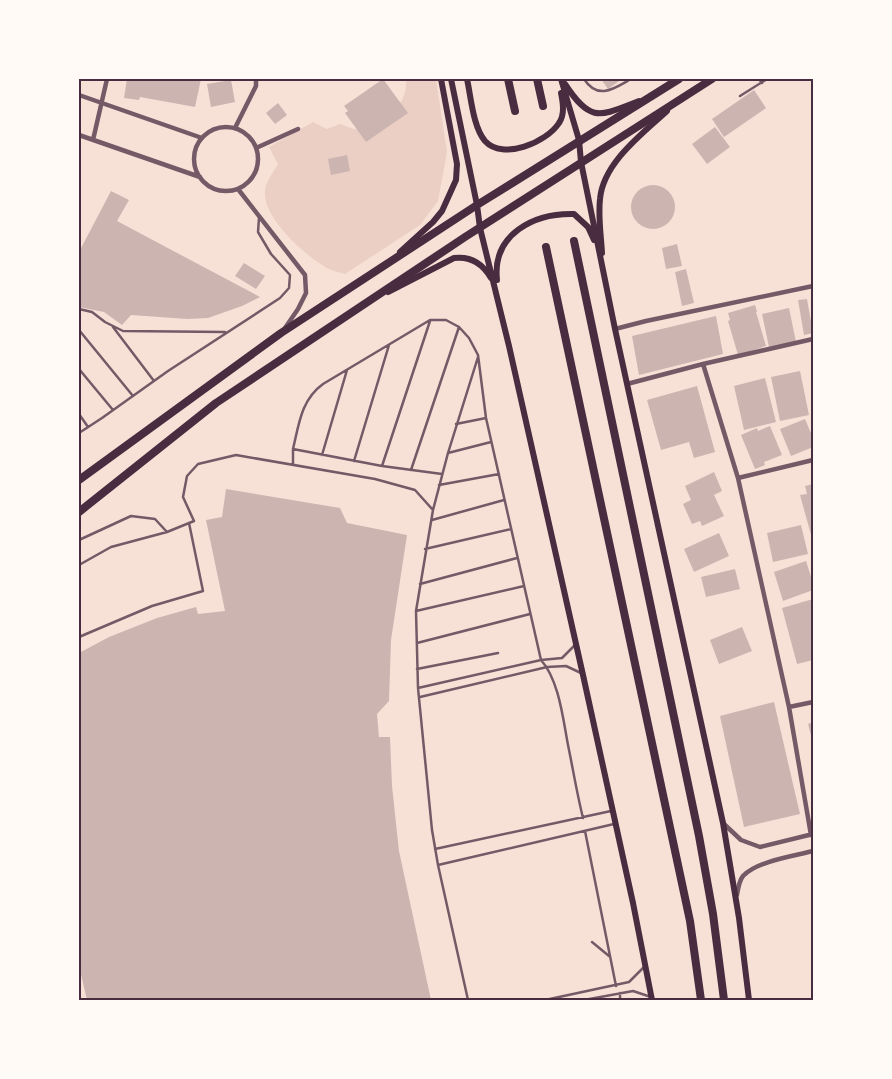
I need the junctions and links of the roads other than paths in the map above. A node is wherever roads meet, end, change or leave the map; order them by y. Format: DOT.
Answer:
graph roads {
  1 [pos="107,79"];
  2 [pos="256,79"];
  3 [pos="441,79"];
  4 [pos="451,79"];
  5 [pos="467,79"];
  6 [pos="508,79"];
  7 [pos="537,79"];
  8 [pos="560,79"];
  9 [pos="584,79"];
  10 [pos="631,79"];
  11 [pos="678,79"];
  12 [pos="712,79"];
  13 [pos="759,79"];
  14 [pos="767,79"];
  15 [pos="762,83"];
  16 [pos="79,95"];
  17 [pos="740,96"];
  18 [pos="650,97"];
  19 [pos="680,98"];
  20 [pos="103,104"];
  21 [pos="543,106"];
  22 [pos="515,111"];
  23 [pos="235,128"];
  24 [pos="298,129"];
  25 [pos="79,135"];
  26 [pos="202,138"];
  27 [pos="93,140"];
  28 [pos="579,140"];
  29 [pos="256,148"];
  30 [pos="581,162"];
  31 [pos="200,177"];
  32 [pos="238,189"];
  33 [pos="477,205"];
  34 [pos="259,217"];
  35 [pos="480,228"];
  36 [pos="574,241"];
  37 [pos="546,247"];
  38 [pos="598,248"];
  39 [pos="391,260"];
  40 [pos="604,279"];
  41 [pos="494,284"];
  42 [pos="813,286"];
  43 [pos="364,304"];
  44 [pos="500,305"];
  45 [pos="79,309"];
  46 [pos="430,320"];
  47 [pos="112,325"];
  48 [pos="459,327"];
  49 [pos="615,329"];
  50 [pos="79,330"];
  51 [pos="226,332"];
  52 [pos="281,333"];
  53 [pos="813,339"];
  54 [pos="390,344"];
  55 [pos="478,355"];
  56 [pos="704,364"];
  57 [pos="79,369"];
  58 [pos="347,370"];
  59 [pos="154,381"];
  60 [pos="627,384"];
  61 [pos="133,396"];
  62 [pos="114,410"];
  63 [pos="79,414"];
  64 [pos="486,418"];
  65 [pos="456,424"];
  66 [pos="88,427"];
  67 [pos="79,433"];
  68 [pos="492,442"];
  69 [pos="293,449"];
  70 [pos="448,453"];
  71 [pos="322,455"];
  72 [pos="813,460"];
  73 [pos="354,461"];
  74 [pos="293,464"];
  75 [pos="382,466"];
  76 [pos="411,470"];
  77 [pos="442,474"];
  78 [pos="498,474"];
  79 [pos="738,478"];
  80 [pos="79,480"];
  81 [pos="439,485"];
  82 [pos="504,500"];
  83 [pos="433,510"];
  84 [pos="79,512"];
  85 [pos="432,520"];
  86 [pos="189,523"];
  87 [pos="511,529"];
  88 [pos="167,532"];
  89 [pos="79,540"];
  90 [pos="425,550"];
  91 [pos="518,558"];
  92 [pos="79,566"];
  93 [pos="420,584"];
  94 [pos="524,586"];
  95 [pos="416,611"];
  96 [pos="530,614"];
  97 [pos="79,636"];
  98 [pos="417,643"];
  99 [pos="576,644"];
  100 [pos="498,653"];
  101 [pos="540,660"];
  102 [pos="547,667"];
  103 [pos="417,669"];
  104 [pos="583,674"];
  105 [pos="418,688"];
  106 [pos="420,697"];
  107 [pos="813,702"];
  108 [pos="789,707"];
  109 [pos="612,810"];
  110 [pos="583,818"];
  111 [pos="723,823"];
  112 [pos="614,824"];
  113 [pos="585,831"];
  114 [pos="812,834"];
  115 [pos="434,849"];
  116 [pos="813,851"];
  117 [pos="438,865"];
  118 [pos="736,901"];
  119 [pos="592,942"];
  120 [pos="610,957"];
  121 [pos="645,966"];
  122 [pos="616,986"];
  123 [pos="620,993"];
  124 [pos="651,998"];
  125 [pos="468,1000"];
  126 [pos="545,1000"];
  127 [pos="584,1000"];
  128 [pos="620,1000"];
  129 [pos="701,1000"];
  130 [pos="724,1000"];
  131 [pos="749,1000"];
  1 -- 20 [label="street"];
  2 -- 23 [label="street"];
  3 -- 39 [label="main road"];
  4 -- 33 [label="main road"];
  5 -- 8 [label="main road"];
  6 -- 22 [label="main road"];
  7 -- 21 [label="main road"];
  8 -- 18 [label="main road"];
  8 -- 28 [label="main road"];
  9 -- 10 [label="lane"];
  11 -- 18 [label="main road"];
  12 -- 19 [label="main road"];
  13 -- 15 [label="lane"];
  14 -- 15 [label="lane"];
  15 -- 17 [label="lane"];
  16 -- 20 [label="street"];
  18 -- 28 [label="main road"];
  19 -- 30 [label="main road"];
  19 -- 40 [label="main road"];
  20 -- 26 [label="street"];
  20 -- 27 [label="street"];
  23 -- 26 [label="street"];
  23 -- 29 [label="street"];
  24 -- 29 [label="street"];
  25 -- 27 [label="street"];
  26 -- 31 [label="street"];
  27 -- 31 [label="street"];
  28 -- 30 [label="main road"];
  28 -- 33 [label="main road"];
  29 -- 32 [label="street"];
  30 -- 35 [label="main road"];
  30 -- 38 [label="main road"];
  31 -- 32 [label="street"];
  32 -- 34 [label="street"];
  33 -- 35 [label="main road"];
  33 -- 39 [label="main road"];
  34 -- 51 [label="lane"];
  34 -- 52 [label="street"];
  35 -- 41 [label="main road"];
  35 -- 43 [label="main road"];
  36 -- 130 [label="main road"];
  37 -- 129 [label="main road"];
  38 -- 40 [label="main road"];
  38 -- 44 [label="main road"];
  39 -- 52 [label="main road"];
  40 -- 49 [label="main road"];
  41 -- 43 [label="main road"];
  41 -- 44 [label="main road"];
  42 -- 49 [label="street"];
  43 -- 84 [label="main road"];
  44 -- 99 [label="main road"];
  45 -- 47 [label="lane"];
  46 -- 48 [label="lane"];
  46 -- 54 [label="lane"];
  46 -- 75 [label="lane"];
  47 -- 51 [label="lane"];
  47 -- 59 [label="lane"];
  48 -- 55 [label="lane"];
  48 -- 76 [label="lane"];
  49 -- 60 [label="main road"];
  50 -- 61 [label="lane"];
  51 -- 59 [label="lane"];
  52 -- 80 [label="main road"];
  53 -- 56 [label="street"];
  54 -- 58 [label="lane"];
  54 -- 73 [label="lane"];
  55 -- 64 [label="lane"];
  55 -- 65 [label="lane"];
  56 -- 60 [label="street"];
  56 -- 79 [label="street"];
  57 -- 62 [label="lane"];
  58 -- 69 [label="lane"];
  58 -- 71 [label="lane"];
  59 -- 61 [label="lane"];
  60 -- 111 [label="main road"];
  61 -- 62 [label="lane"];
  62 -- 66 [label="lane"];
  63 -- 66 [label="lane"];
  64 -- 65 [label="lane"];
  64 -- 68 [label="lane"];
  65 -- 70 [label="lane"];
  66 -- 67 [label="lane"];
  68 -- 70 [label="lane"];
  68 -- 78 [label="lane"];
  69 -- 71 [label="lane"];
  69 -- 74 [label="lane"];
  70 -- 77 [label="lane"];
  71 -- 73 [label="lane"];
  72 -- 79 [label="street"];
  73 -- 75 [label="lane"];
  74 -- 83 [label="lane"];
  74 -- 86 [label="lane"];
  75 -- 76 [label="lane"];
  76 -- 77 [label="lane"];
  77 -- 81 [label="lane"];
  78 -- 81 [label="lane"];
  78 -- 82 [label="lane"];
  79 -- 108 [label="street"];
  81 -- 83 [label="lane"];
  82 -- 85 [label="lane"];
  82 -- 87 [label="lane"];
  83 -- 85 [label="lane"];
  85 -- 90 [label="lane"];
  86 -- 88 [label="lane"];
  86 -- 97 [label="lane"];
  87 -- 90 [label="lane"];
  87 -- 91 [label="lane"];
  88 -- 89 [label="lane"];
  88 -- 92 [label="lane"];
  90 -- 93 [label="lane"];
  91 -- 93 [label="lane"];
  91 -- 94 [label="lane"];
  93 -- 95 [label="lane"];
  94 -- 95 [label="lane"];
  94 -- 96 [label="lane"];
  95 -- 98 [label="lane"];
  96 -- 98 [label="lane"];
  96 -- 101 [label="lane"];
  98 -- 103 [label="lane"];
  99 -- 101 [label="lane"];
  99 -- 104 [label="main road"];
  100 -- 103 [label="lane"];
  101 -- 102 [label="lane"];
  101 -- 105 [label="lane"];
  102 -- 104 [label="lane"];
  102 -- 106 [label="lane"];
  102 -- 110 [label="lane"];
  103 -- 105 [label="lane"];
  104 -- 109 [label="main road"];
  105 -- 106 [label="lane"];
  106 -- 115 [label="lane"];
  107 -- 108 [label="street"];
  108 -- 114 [label="street"];
  109 -- 110 [label="lane"];
  109 -- 112 [label="main road"];
  110 -- 115 [label="lane"];
  111 -- 114 [label="street"];
  111 -- 118 [label="main road"];
  112 -- 113 [label="lane"];
  112 -- 121 [label="main road"];
  113 -- 117 [label="lane"];
  113 -- 120 [label="lane"];
  115 -- 117 [label="lane"];
  116 -- 118 [label="street"];
  117 -- 125 [label="lane"];
  118 -- 131 [label="main road"];
  119 -- 120 [label="lane"];
  120 -- 122 [label="lane"];
  121 -- 122 [label="lane"];
  121 -- 124 [label="main road"];
  122 -- 126 [label="lane"];
  123 -- 124 [label="lane"];
  123 -- 127 [label="lane"];
  123 -- 128 [label="lane"];
}
